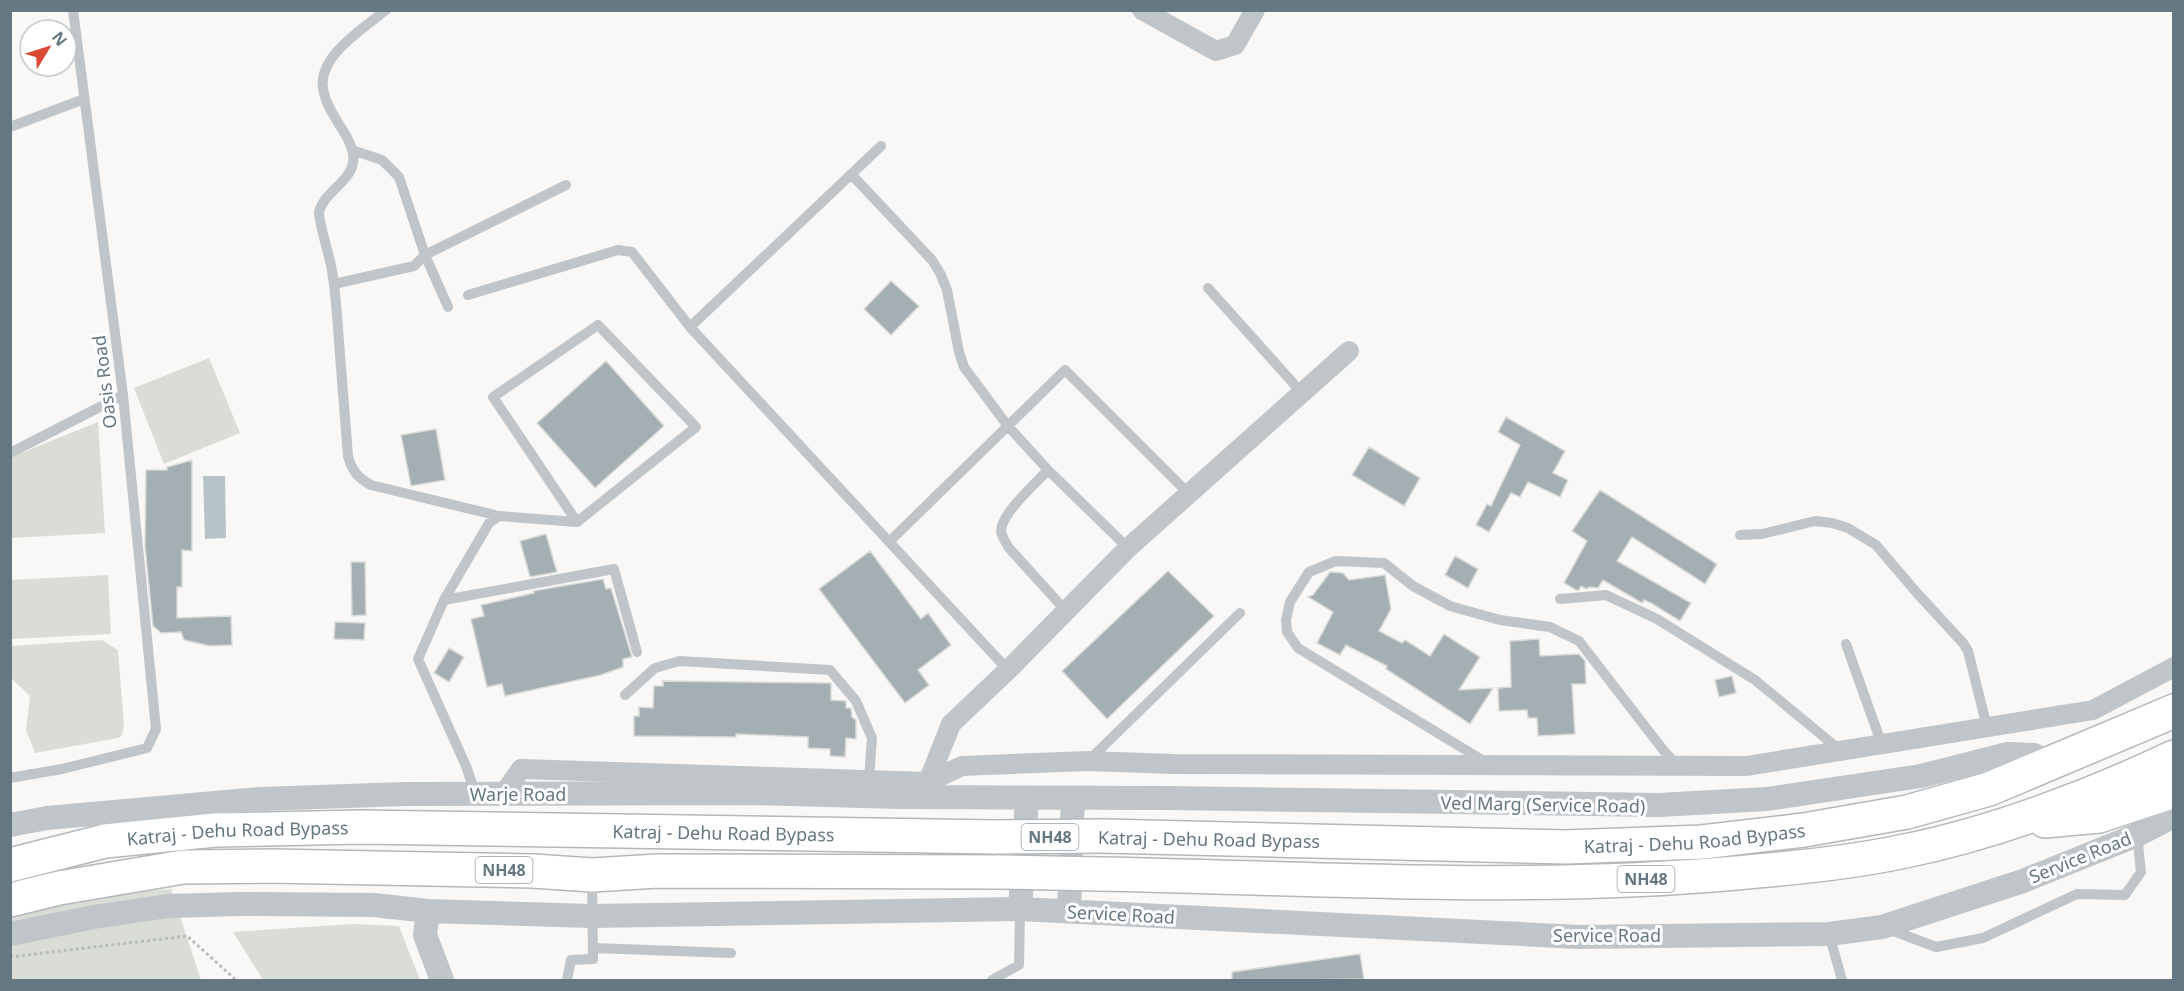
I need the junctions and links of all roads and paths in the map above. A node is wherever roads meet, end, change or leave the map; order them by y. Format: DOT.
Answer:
graph roads {
  1 [pos="73,10"];
  2 [pos="386,10"];
  3 [pos="1142,10"];
  4 [pos="1255,10"];
  5 [pos="84,99"];
  6 [pos="10,127"];
  7 [pos="881,146"];
  8 [pos="352,150"];
  9 [pos="850,174"];
  10 [pos="566,185"];
  11 [pos="425,255"];
  12 [pos="334,284"];
  13 [pos="1208,288"];
  14 [pos="468,295"];
  15 [pos="448,308"];
  16 [pos="690,327"];
  17 [pos="1349,351"];
  18 [pos="1302,393"];
  19 [pos="123,395"];
  20 [pos="1007,425"];
  21 [pos="10,453"];
  22 [pos="1048,470"];
  23 [pos="1189,494"];
  24 [pos="499,516"];
  25 [pos="577,522"];
  26 [pos="1740,536"];
  27 [pos="889,542"];
  28 [pos="1128,548"];
  29 [pos="1560,599"];
  30 [pos="444,600"];
  31 [pos="1066,611"];
  32 [pos="1240,613"];
  33 [pos="1846,644"];
  34 [pos="637,652"];
  35 [pos="2174,667"];
  36 [pos="1008,670"];
  37 [pos="625,695"];
  38 [pos="2171,709"];
  39 [pos="1987,727"];
  40 [pos="1882,745"];
  41 [pos="1841,751"];
  42 [pos="2174,757"];
  43 [pos="1088,761"];
  44 [pos="2053,763"];
  45 [pos="1490,764"];
  46 [pos="1678,766"];
  47 [pos="10,778"];
  48 [pos="869,779"];
  49 [pos="922,789"];
  50 [pos="2174,791"];
  51 [pos="477,795"];
  52 [pos="503,795"];
  53 [pos="1027,798"];
  54 [pos="1073,798"];
  55 [pos="2174,816"];
  56 [pos="2015,822"];
  57 [pos="10,825"];
  58 [pos="2137,835"];
  59 [pos="10,865"];
  60 [pos="592,875"];
  61 [pos="10,900"];
  62 [pos="1020,909"];
  63 [pos="428,911"];
  64 [pos="1070,911"];
  65 [pos="592,916"];
  66 [pos="1882,927"];
  67 [pos="10,934"];
  68 [pos="1828,934"];
  69 [pos="593,948"];
  70 [pos="731,953"];
  71 [pos="10,957"];
  72 [pos="236,981"];
  73 [pos="442,981"];
  74 [pos="567,981"];
  75 [pos="992,981"];
  76 [pos="1842,981"];
  1 -- 5 [label="lane, Oasis Road"];
  2 -- 8 [label="lane"];
  3 -- 4 [label="street"];
  5 -- 6 [label="lane"];
  5 -- 19 [label="lane, Oasis Road"];
  7 -- 9 [label="lane"];
  8 -- 11 [label="lane"];
  8 -- 12 [label="lane"];
  9 -- 16 [label="lane"];
  9 -- 20 [label="lane"];
  10 -- 11 [label="lane"];
  11 -- 12 [label="lane"];
  11 -- 15 [label="lane"];
  12 -- 24 [label="lane"];
  13 -- 18 [label="lane"];
  14 -- 16 [label="lane"];
  16 -- 27 [label="lane"];
  17 -- 18 [label="street"];
  18 -- 23 [label="street"];
  19 -- 21 [label="lane"];
  19 -- 47 [label="lane, Oasis Road"];
  20 -- 22 [label="lane"];
  20 -- 23 [label="lane"];
  20 -- 27 [label="lane"];
  22 -- 28 [label="lane"];
  22 -- 31 [label="lane"];
  23 -- 28 [label="street"];
  24 -- 25 [label="lane"];
  24 -- 30 [label="lane"];
  25 -- 25 [label="lane"];
  26 -- 39 [label="lane"];
  27 -- 36 [label="lane"];
  28 -- 31 [label="street"];
  29 -- 41 [label="lane"];
  30 -- 34 [label="lane"];
  30 -- 51 [label="lane"];
  31 -- 36 [label="street"];
  32 -- 43 [label="lane"];
  33 -- 40 [label="lane"];
  35 -- 39 [label="street"];
  36 -- 49 [label="street"];
  37 -- 48 [label="lane"];
  38 -- 44 [label="highway, Katraj - Dehu Road Bypass / NH48"];
  39 -- 40 [label="street"];
  40 -- 41 [label="street"];
  41 -- 46 [label="street"];
  42 -- 56 [label="highway, Katraj - Dehu Road Bypass / NH48"];
  43 -- 45 [label="street"];
  43 -- 49 [label="street"];
  44 -- 54 [label="street, Ved Marg (Service Road)"];
  44 -- 59 [label="highway, Katraj - Dehu Road Bypass / NH48, bridge"];
  45 -- 46 [label="street"];
  45 -- 46 [label="lane"];
  48 -- 49 [label="street"];
  48 -- 52 [label="street"];
  49 -- 52 [label="street, Warje Road"];
  49 -- 53 [label="street, Warje Road"];
  50 -- 56 [label="highway"];
  51 -- 52 [label="street, Warje Road"];
  51 -- 57 [label="street, Warje Road"];
  53 -- 54 [label="street, Ved Marg (Service Road)"];
  53 -- 62 [label="street"];
  54 -- 64 [label="street"];
  55 -- 58 [label="street, Service Road"];
  56 -- 60 [label="highway, Katraj - Dehu Road Bypass / NH48, bridge"];
  58 -- 66 [label="street, Service Road"];
  58 -- 66 [label="lane"];
  60 -- 61 [label="highway, Katraj - Dehu Road Bypass / NH48"];
  60 -- 65 [label="lane"];
  62 -- 64 [label="street, Service Road"];
  62 -- 65 [label="street"];
  62 -- 75 [label="lane"];
  63 -- 65 [label="street"];
  63 -- 67 [label="street"];
  63 -- 73 [label="street"];
  64 -- 68 [label="street, Service Road"];
  65 -- 69 [label="lane"];
  66 -- 68 [label="street, Service Road"];
  68 -- 76 [label="lane"];
  69 -- 70 [label="lane"];
  69 -- 74 [label="lane"];
  71 -- 72 [label="path"];
}
